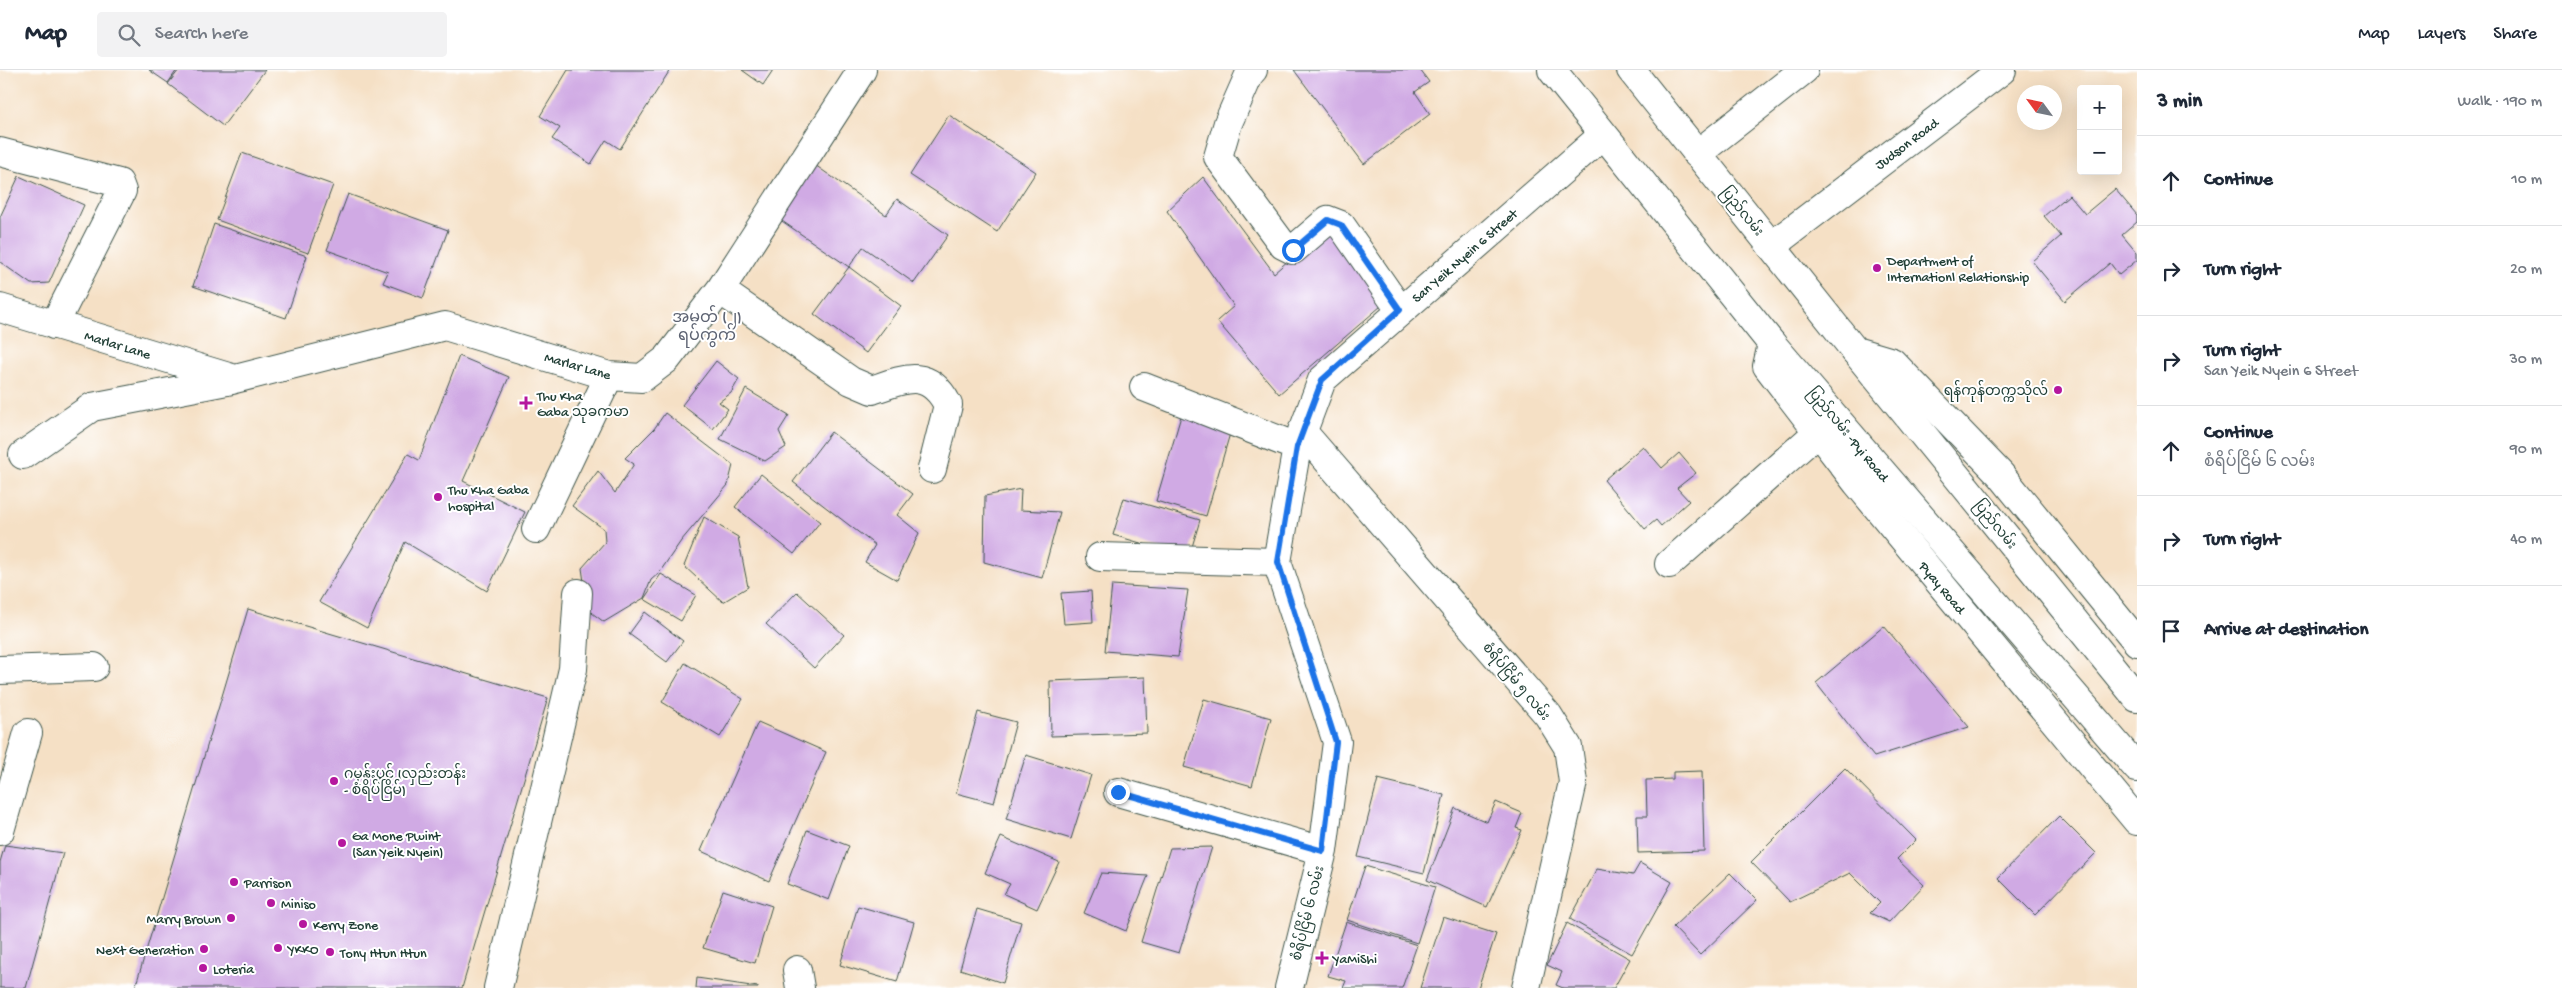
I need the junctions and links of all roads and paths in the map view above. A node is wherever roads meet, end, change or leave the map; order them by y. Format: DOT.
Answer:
graph roads {
  1 [pos="862,70"];
  2 [pos="1253,70"];
  3 [pos="1552,70"];
  4 [pos="1631,70"];
  5 [pos="1804,70"];
  6 [pos="2002,70"];
  7 [pos="1603,135"];
  8 [pos="0,152"];
  9 [pos="1697,154"];
  10 [pos="1771,246"];
  11 [pos="720,290"];
  12 [pos="0,308"];
  13 [pos="1400,310"];
  14 [pos="54,325"];
  15 [pos="1772,344"];
  16 [pos="1855,351"];
  17 [pos="609,376"];
  18 [pos="236,379"];
  19 [pos="1144,387"];
  20 [pos="1818,432"];
  21 [pos="1299,439"];
  22 [pos="23,455"];
  23 [pos="932,469"];
  24 [pos="1925,523"];
  25 [pos="536,529"];
  26 [pos="1100,557"];
  27 [pos="1278,562"];
  28 [pos="1669,564"];
  29 [pos="578,592"];
  30 [pos="2137,642"];
  31 [pos="94,667"];
  32 [pos="0,670"];
  33 [pos="2137,698"];
  34 [pos="28,733"];
  35 [pos="2137,768"];
  36 [pos="1118,792"];
  37 [pos="2137,821"];
  38 [pos="0,831"];
  39 [pos="1323,851"];
  40 [pos="498,988"];
  41 [pos="1289,988"];
  42 [pos="1526,988"];
  1 -- 11 [label="main road, Marlar Lane"];
  2 -- 13 [label="main road"];
  3 -- 7 [label="main road"];
  4 -- 9 [label="main road, ပြည်လမ်း"];
  5 -- 9 [label="main road"];
  6 -- 10 [label="main road, Judson Road"];
  7 -- 13 [label="main road, San Yeik Nyein 6 Street"];
  7 -- 15 [label="main road"];
  8 -- 14 [label="main road"];
  9 -- 10 [label="main road, ပြည်လမ်း"];
  10 -- 16 [label="main road, ပြည်လမ်း"];
  11 -- 17 [label="main road, Marlar Lane"];
  11 -- 23 [label="main road"];
  12 -- 14 [label="main road, Marlar Lane"];
  13 -- 21 [label="main road, San Yeik Nyein 6 Street"];
  14 -- 18 [label="main road, Marlar Lane"];
  15 -- 20 [label="main road, Pyay Road"];
  15 -- 24 [label="main road, ပြည်လမ်း -Pyi Road"];
  16 -- 30 [label="main road"];
  16 -- 33 [label="main road, ပြည်လမ်း"];
  17 -- 18 [label="main road, Marlar Lane"];
  17 -- 25 [label="main road"];
  18 -- 22 [label="main road, Marlar Lane"];
  19 -- 21 [label="main road"];
  20 -- 28 [label="main road"];
  20 -- 37 [label="main road, Pyay Road"];
  21 -- 27 [label="main road, စံရိပ်ငြိမ် ၆ လမ်း"];
  21 -- 42 [label="main road, စံရိပ်ငြိမ် ၅ လမ်း"];
  24 -- 35 [label="main road, Pyay Road"];
  26 -- 27 [label="main road"];
  27 -- 39 [label="main road, စံရိပ်ငြိမ် ၆ လမ်း"];
  29 -- 40 [label="main road"];
  31 -- 32 [label="main road"];
  34 -- 38 [label="main road"];
  36 -- 39 [label="main road"];
  39 -- 41 [label="main road, စံရိပ်ငြိမ် ၆ လမ်း"];
}
